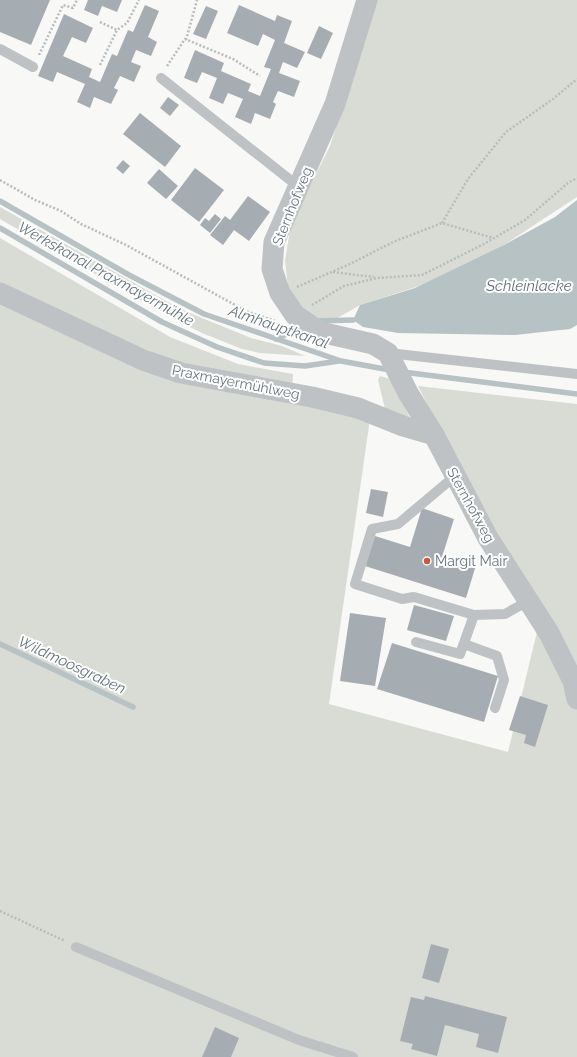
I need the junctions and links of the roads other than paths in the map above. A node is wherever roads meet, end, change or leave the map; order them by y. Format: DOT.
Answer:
graph roads {
  1 [pos="367,0"];
  2 [pos="0,49"];
  3 [pos="32,67"];
  4 [pos="161,78"];
  5 [pos="298,187"];
  6 [pos="0,293"];
  7 [pos="388,353"];
  8 [pos="577,374"];
  9 [pos="434,436"];
  10 [pos="455,476"];
  11 [pos="528,601"];
  12 [pos="474,615"];
  13 [pos="416,642"];
  14 [pos="464,644"];
  15 [pos="577,699"];
  16 [pos="495,708"];
  17 [pos="76,947"];
  18 [pos="354,1057"];
  1 -- 5 [label="street, Sternhofweg"];
  2 -- 3 [label="lane"];
  4 -- 5 [label="lane"];
  5 -- 7 [label="street, Sternhofweg"];
  6 -- 9 [label="street, Praxmayermühlweg"];
  7 -- 8 [label="lane, Sternhofweg"];
  7 -- 9 [label="street, Sternhofweg"];
  9 -- 10 [label="street, Sternhofweg"];
  10 -- 11 [label="street, Sternhofweg"];
  10 -- 12 [label="lane"];
  11 -- 12 [label="lane"];
  11 -- 15 [label="street, Sternhofweg"];
  12 -- 14 [label="lane"];
  13 -- 14 [label="lane"];
  14 -- 16 [label="lane"];
  17 -- 18 [label="lane"];
}
